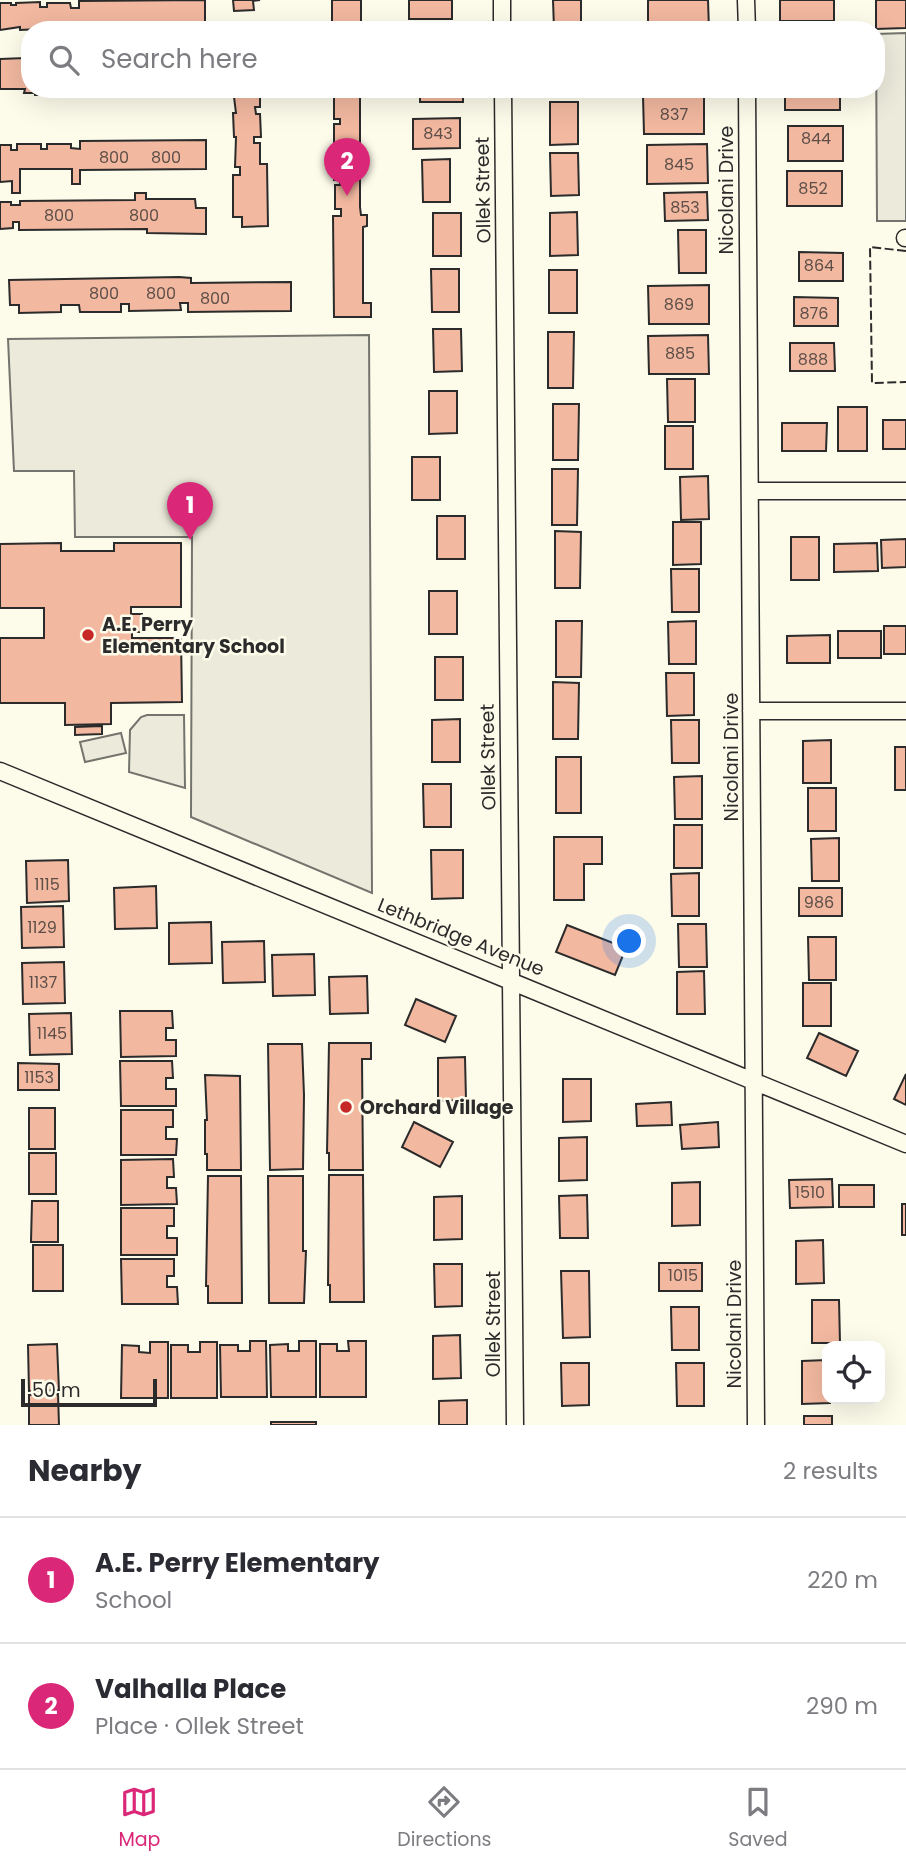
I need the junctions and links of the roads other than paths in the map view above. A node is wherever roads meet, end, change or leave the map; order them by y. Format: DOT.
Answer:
graph roads {
  1 [pos="502,0"];
  2 [pos="746,0"];
  3 [pos="502,21"];
  4 [pos="747,21"];
  5 [pos="503,98"];
  6 [pos="747,98"];
  7 [pos="750,491"];
  8 [pos="906,491"];
  9 [pos="751,711"];
  10 [pos="906,711"];
  11 [pos="0,771"];
  12 [pos="511,979"];
  13 [pos="754,1081"];
  14 [pos="906,1144"];
  15 [pos="514,1425"];
  16 [pos="756,1425"];
  1 -- 3 [label="street"];
  2 -- 4 [label="street"];
  5 -- 12 [label="street, Ollek Street"];
  6 -- 7 [label="street, Nicolani Drive"];
  7 -- 8 [label="street"];
  7 -- 9 [label="street, Nicolani Drive"];
  9 -- 10 [label="street"];
  9 -- 13 [label="street, Nicolani Drive"];
  11 -- 12 [label="street, Lethbridge Avenue"];
  12 -- 13 [label="street, Lethbridge Avenue"];
  12 -- 15 [label="street, Ollek Street"];
  13 -- 14 [label="street, Lethbridge Avenue"];
  13 -- 16 [label="street, Nicolani Drive"];
}
